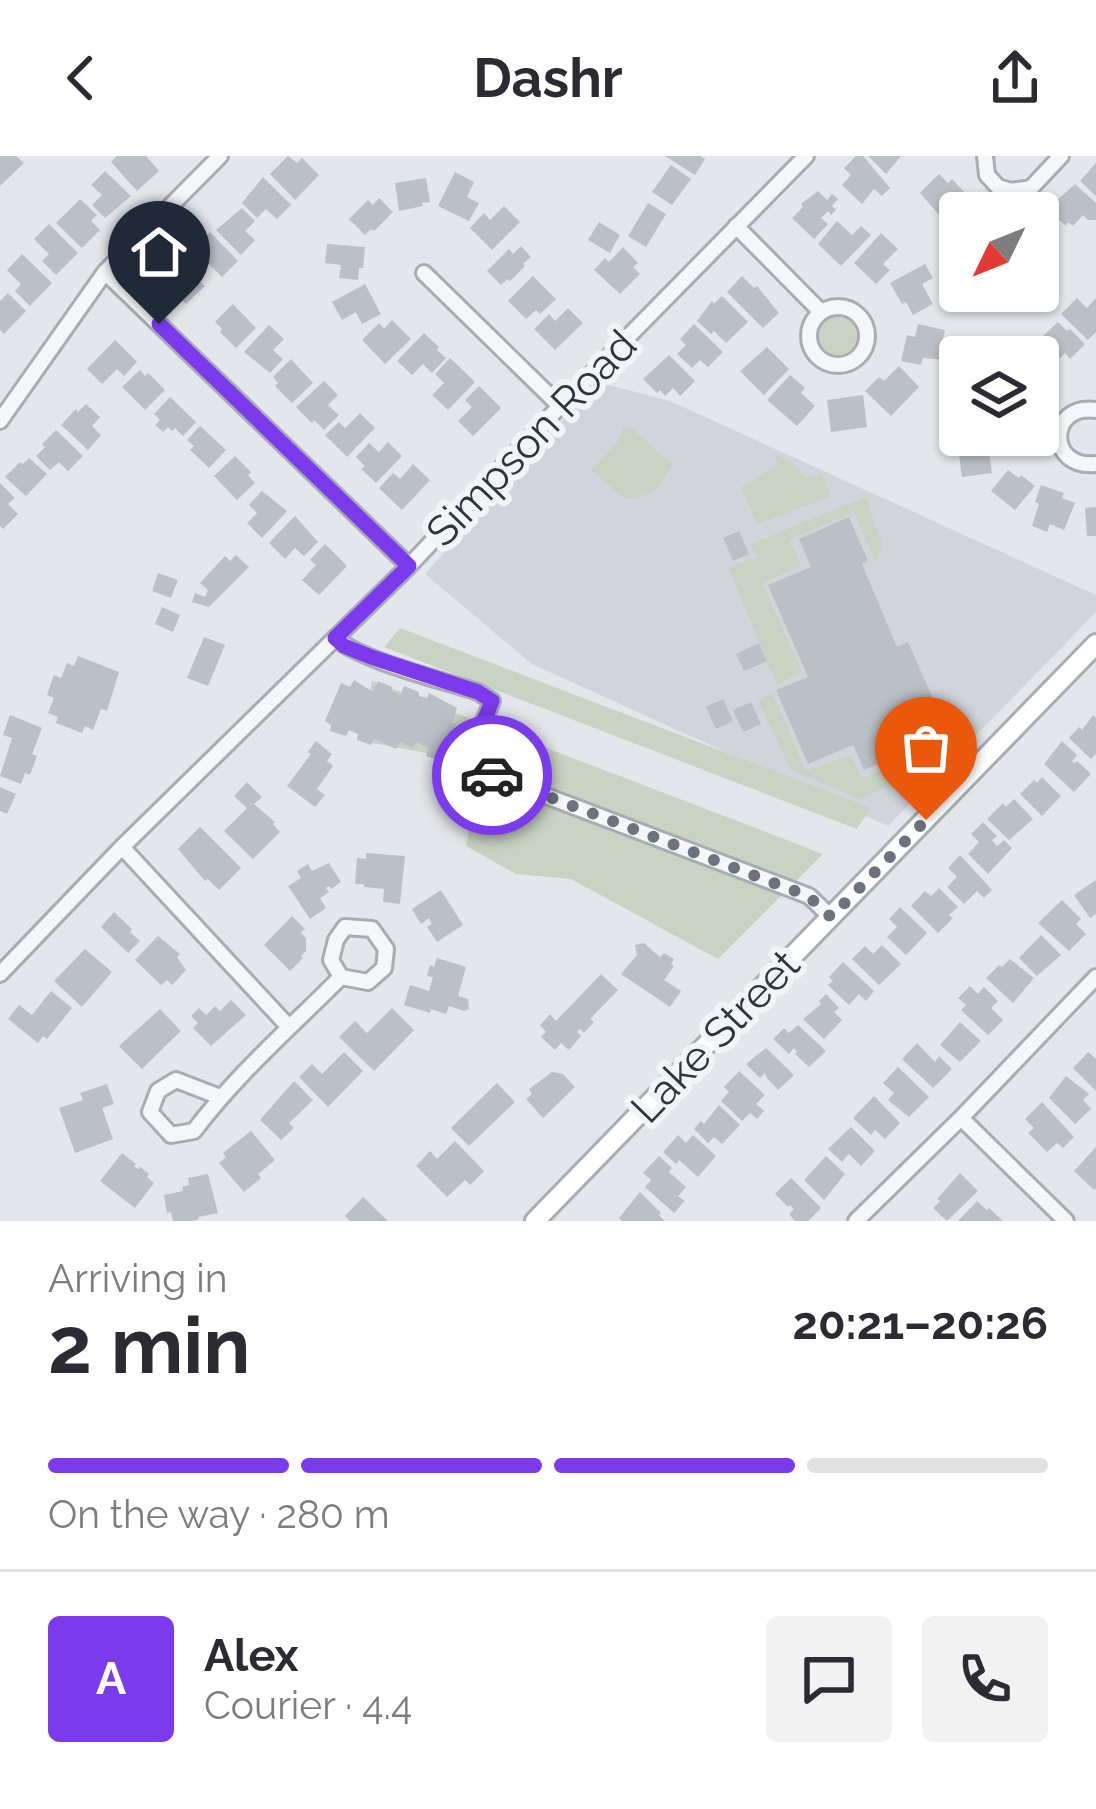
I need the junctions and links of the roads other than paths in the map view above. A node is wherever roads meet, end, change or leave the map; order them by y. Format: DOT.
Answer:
graph roads {
  1 [pos="220,156"];
  2 [pos="806,156"];
  3 [pos="985,156"];
  4 [pos="1060,156"];
  5 [pos="736,226"];
  6 [pos="105,272"];
  7 [pos="424,273"];
  8 [pos="821,312"];
  9 [pos="560,406"];
  10 [pos="1096,409"];
  11 [pos="0,421"];
  12 [pos="1096,464"];
  13 [pos="409,566"];
  14 [pos="335,638"];
  15 [pos="1096,644"];
  16 [pos="122,847"];
  17 [pos="831,917"];
  18 [pos="0,974"];
  19 [pos="1096,976"];
  20 [pos="340,977"];
  21 [pos="288,1026"];
  22 [pos="220,1097"];
  23 [pos="961,1118"];
  24 [pos="535,1221"];
  25 [pos="856,1221"];
  26 [pos="1066,1221"];
  1 -- 6 [label="street"];
  2 -- 5 [label="street, Simpson Road"];
  3 -- 4 [label="street"];
  5 -- 8 [label="street"];
  5 -- 9 [label="street, Simpson Road"];
  6 -- 11 [label="street"];
  6 -- 13 [label="street"];
  7 -- 9 [label="street"];
  8 -- 8 [label="street"];
  9 -- 13 [label="street, Simpson Road"];
  10 -- 12 [label="street"];
  13 -- 14 [label="street, Simpson Road"];
  14 -- 16 [label="street, Simpson Road"];
  14 -- 17 [label="street"];
  15 -- 17 [label="street, Lake Street"];
  16 -- 18 [label="street, Simpson Road"];
  16 -- 21 [label="street"];
  17 -- 24 [label="street, Lake Street"];
  19 -- 23 [label="street"];
  20 -- 20 [label="street"];
  20 -- 21 [label="street"];
  21 -- 22 [label="street"];
  22 -- 22 [label="street"];
  23 -- 25 [label="street"];
  23 -- 26 [label="street"];
}
